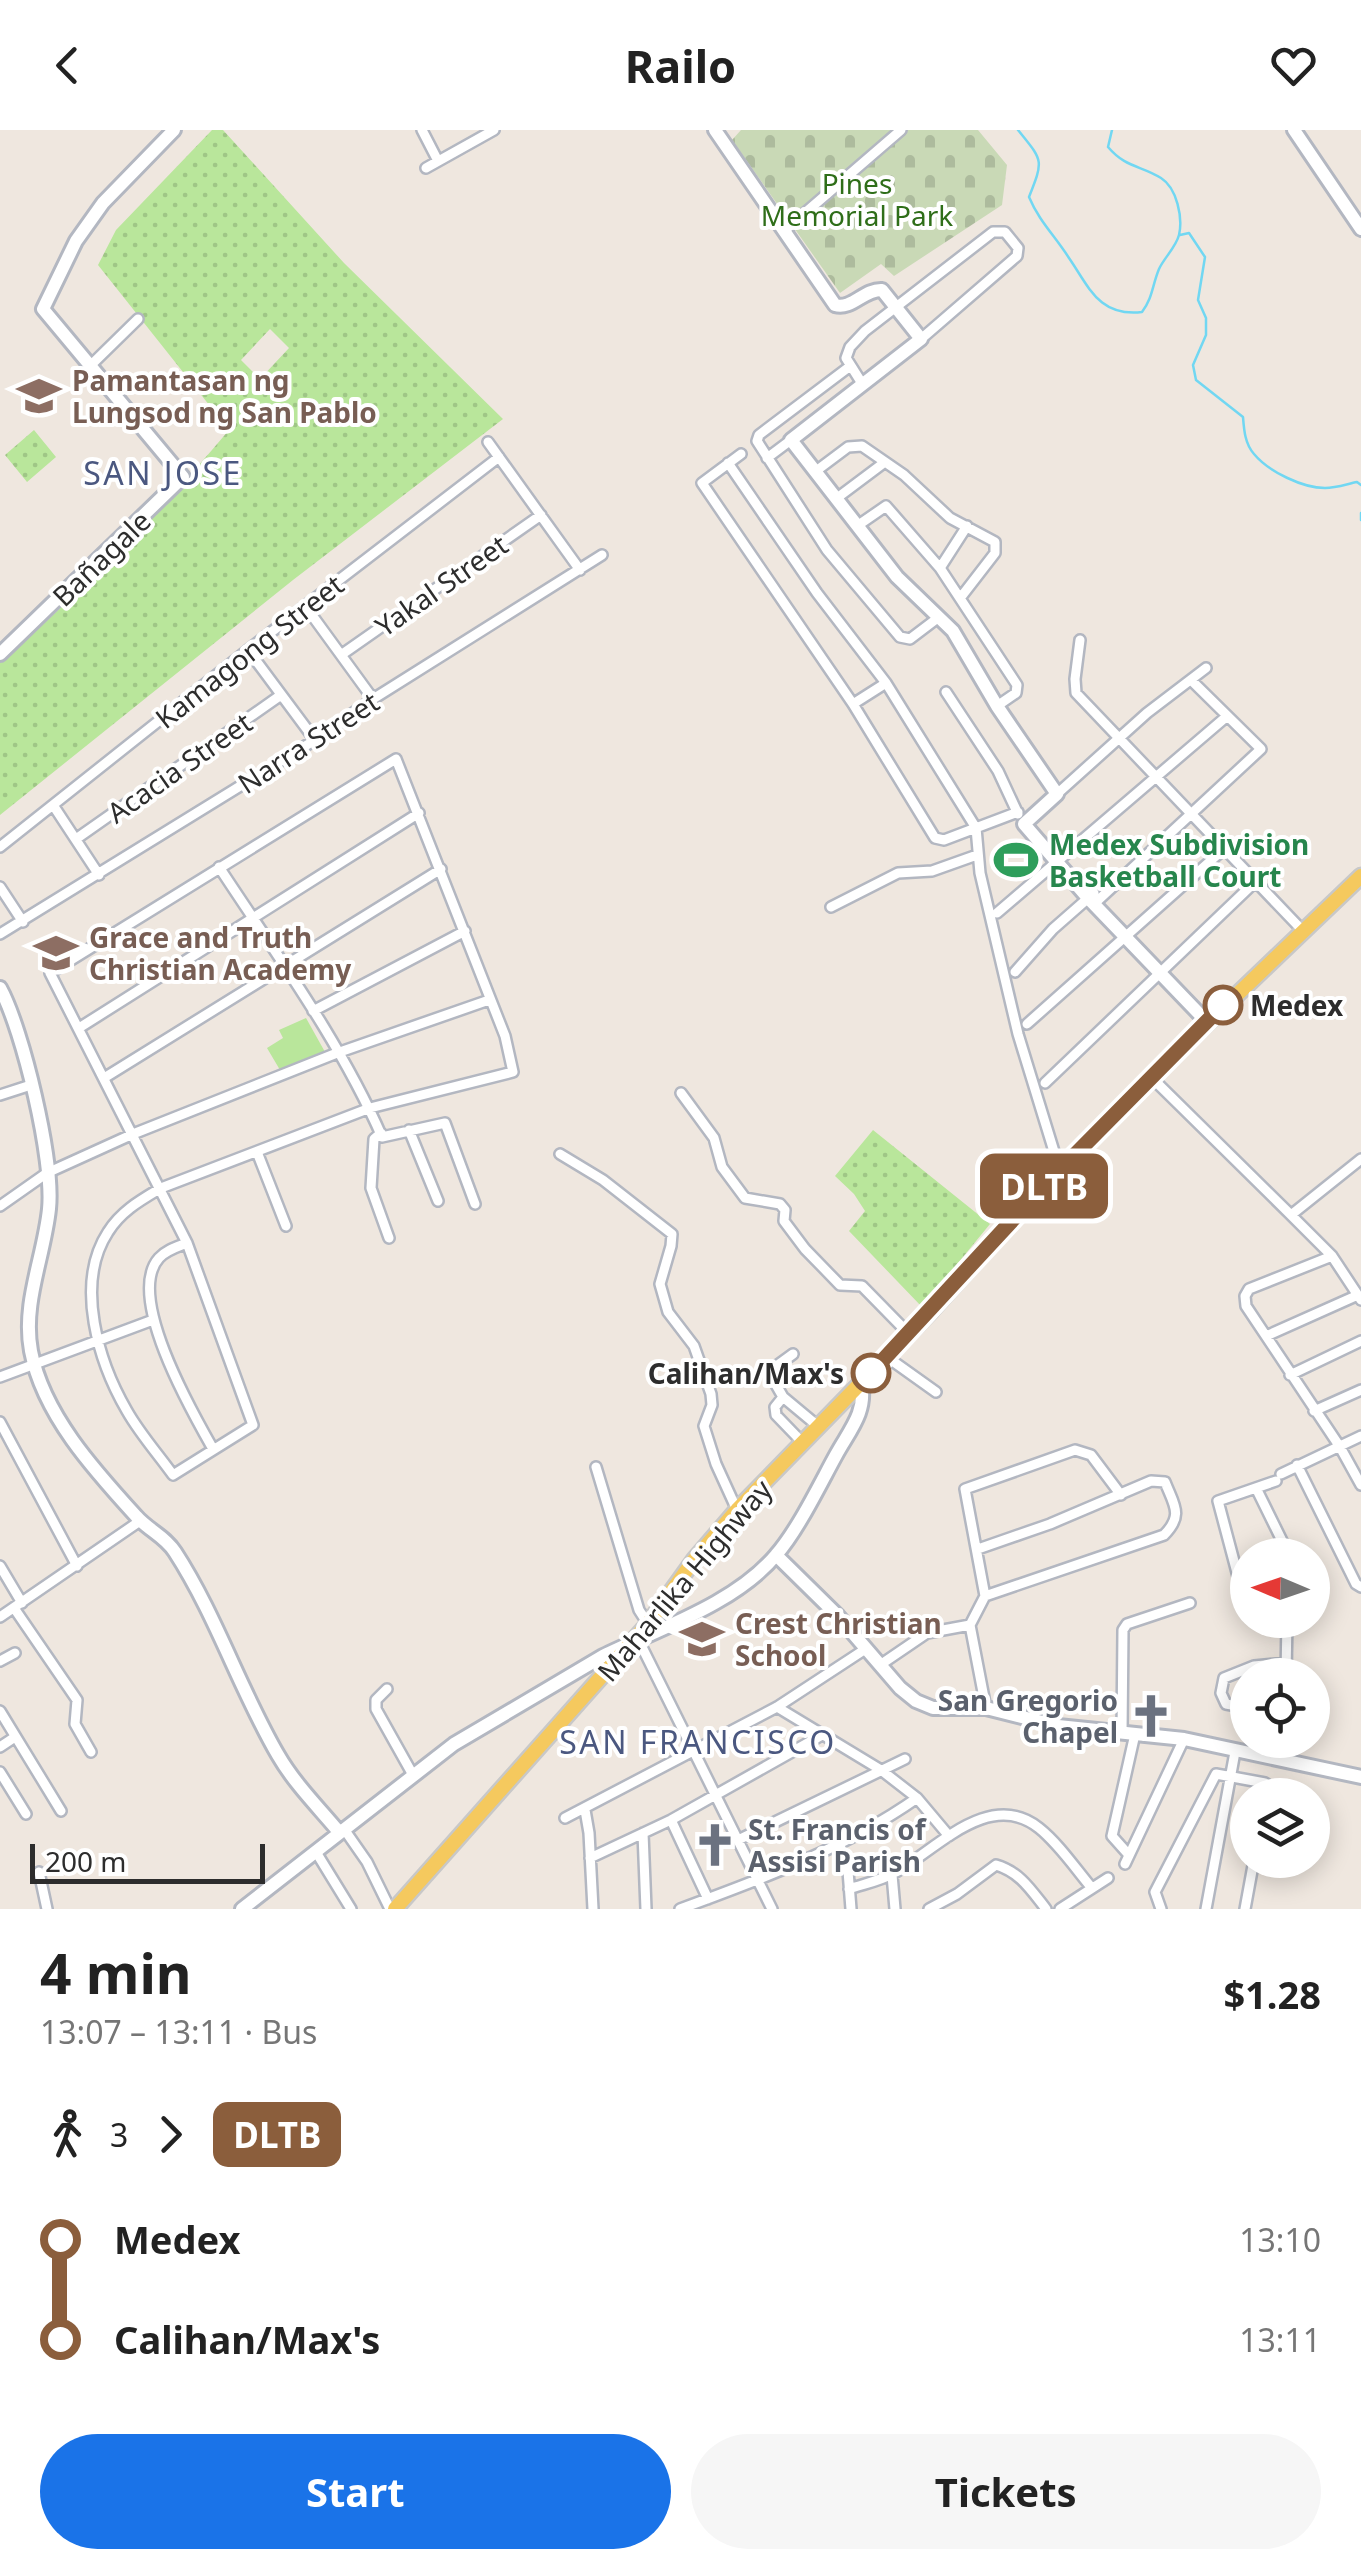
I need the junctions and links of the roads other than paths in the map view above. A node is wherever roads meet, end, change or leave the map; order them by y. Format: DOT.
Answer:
graph roads {
  1 [pos="174,130"];
  2 [pos="422,130"];
  3 [pos="468,130"];
  4 [pos="494,130"];
  5 [pos="715,130"];
  6 [pos="902,130"];
  7 [pos="1294,130"];
  8 [pos="474,142"];
  9 [pos="438,161"];
  10 [pos="426,168"];
  11 [pos="1361,229"];
  12 [pos="784,231"];
  13 [pos="897,306"];
  14 [pos="138,319"];
  15 [pos="921,338"];
  16 [pos="90,366"];
  17 [pos="849,368"];
  18 [pos="863,385"];
  19 [pos="791,440"];
  20 [pos="488,442"];
  21 [pos="741,454"];
  22 [pos="499,457"];
  23 [pos="767,458"];
  24 [pos="885,462"];
  25 [pos="728,463"];
  26 [pos="816,471"];
  27 [pos="836,498"];
  28 [pos="541,515"];
  29 [pos="857,526"];
  30 [pos="967,526"];
  31 [pos="602,555"];
  32 [pos="940,568"];
  33 [pos="580,570"];
  34 [pos="961,598"];
  35 [pos="306,607"];
  36 [pos="938,617"];
  37 [pos="1080,640"];
  38 [pos="248,650"];
  39 [pos="0,654"];
  40 [pos="341,654"];
  41 [pos="1206,668"];
  42 [pos="1192,681"];
  43 [pos="886,683"];
  44 [pos="946,692"];
  45 [pos="282,695"];
  46 [pos="374,699"];
  47 [pos="853,704"];
  48 [pos="997,706"];
  49 [pos="1226,716"];
  50 [pos="1120,738"];
  51 [pos="315,740"];
  52 [pos="1158,776"];
  53 [pos="1058,794"];
  54 [pos="53,805"];
  55 [pos="420,812"];
  56 [pos="1192,813"];
  57 [pos="1023,818"];
  58 [pos="976,828"];
  59 [pos="76,839"];
  60 [pos="0,847"];
  61 [pos="1225,848"];
  62 [pos="977,855"];
  63 [pos="1058,859"];
  64 [pos="219,866"];
  65 [pos="442,870"];
  66 [pos="99,875"];
  67 [pos="1361,876"];
  68 [pos="1256,881"];
  69 [pos="0,886"];
  70 [pos="1094,898"];
  71 [pos="831,907"];
  72 [pos="997,913"];
  73 [pos="252,918"];
  74 [pos="0,924"];
  75 [pos="18,924"];
  76 [pos="465,930"];
  77 [pos="1303,930"];
  78 [pos="0,934"];
  79 [pos="1129,934"];
  80 [pos="286,969"];
  81 [pos="1162,969"];
  82 [pos="1015,972"];
  83 [pos="0,988"];
  84 [pos="489,1000"];
  85 [pos="313,1011"];
  86 [pos="1209,1018"];
  87 [pos="1027,1024"];
  88 [pos="79,1028"];
  89 [pos="337,1053"];
  90 [pos="1151,1077"];
  91 [pos="104,1078"];
  92 [pos="1045,1083"];
  93 [pos="30,1085"];
  94 [pos="682,1093"];
  95 [pos="0,1095"];
  96 [pos="370,1108"];
  97 [pos="409,1130"];
  98 [pos="381,1133"];
  99 [pos="133,1134"];
  100 [pos="257,1152"];
  101 [pos="560,1154"];
  102 [pos="1361,1159"];
  103 [pos="1060,1171"];
  104 [pos="47,1172"];
  105 [pos="161,1188"];
  106 [pos="438,1201"];
  107 [pos="475,1204"];
  108 [pos="0,1206"];
  109 [pos="1291,1215"];
  110 [pos="286,1226"];
  111 [pos="389,1238"];
  112 [pos="186,1243"];
  113 [pos="1332,1256"];
  114 [pos="1359,1298"];
  115 [pos="153,1320"];
  116 [pos="909,1334"];
  117 [pos="1266,1336"];
  118 [pos="97,1340"];
  119 [pos="1361,1341"];
  120 [pos="793,1354"];
  121 [pos="887,1357"];
  122 [pos="34,1366"];
  123 [pos="1290,1374"];
  124 [pos="0,1377"];
  125 [pos="861,1384"];
  126 [pos="1361,1390"];
  127 [pos="936,1392"];
  128 [pos="783,1397"];
  129 [pos="1314,1411"];
  130 [pos="0,1422"];
  131 [pos="819,1427"];
  132 [pos="1361,1436"];
  133 [pos="803,1443"];
  134 [pos="1340,1446"];
  135 [pos="212,1449"];
  136 [pos="1298,1466"];
  137 [pos="596,1467"];
  138 [pos="1361,1485"];
  139 [pos="1258,1490"];
  140 [pos="1121,1495"];
  141 [pos="738,1510"];
  142 [pos="140,1521"];
  143 [pos="1230,1538"];
  144 [pos="1281,1538"];
  145 [pos="978,1549"];
  146 [pos="776,1555"];
  147 [pos="0,1566"];
  148 [pos="77,1566"];
  149 [pos="1361,1587"];
  150 [pos="985,1596"];
  151 [pos="1190,1603"];
  152 [pos="18,1606"];
  153 [pos="0,1617"];
  154 [pos="648,1624"];
  155 [pos="970,1625"];
  156 [pos="634,1644"];
  157 [pos="867,1648"];
  158 [pos="14,1652"];
  159 [pos="0,1660"];
  160 [pos="880,1665"];
  161 [pos="1230,1676"];
  162 [pos="387,1689"];
  163 [pos="1230,1705"];
  164 [pos="777,1708"];
  165 [pos="986,1708"];
  166 [pos="0,1711"];
  167 [pos="1128,1734"];
  168 [pos="822,1735"];
  169 [pos="16,1738"];
  170 [pos="1184,1739"];
  171 [pos="0,1746"];
  172 [pos="1230,1751"];
  173 [pos="90,1752"];
  174 [pos="695,1753"];
  175 [pos="1234,1758"];
  176 [pos="1273,1758"];
  177 [pos="904,1759"];
  178 [pos="1286,1760"];
  179 [pos="882,1770"];
  180 [pos="0,1772"];
  181 [pos="413,1775"];
  182 [pos="1231,1776"];
  183 [pos="1361,1777"];
  184 [pos="1241,1778"];
  185 [pos="715,1794"];
  186 [pos="918,1798"];
  187 [pos="585,1810"];
  188 [pos="61,1812"];
  189 [pos="26,1814"];
  190 [pos="566,1818"];
  191 [pos="671,1820"];
  192 [pos="342,1831"];
  193 [pos="643,1833"];
  194 [pos="949,1836"];
  195 [pos="738,1840"];
  196 [pos="840,1845"];
  197 [pos="316,1852"];
  198 [pos="590,1858"];
  199 [pos="39,1872"];
  200 [pos="892,1875"];
  201 [pos="1108,1878"];
  202 [pos="1251,1878"];
  203 [pos="757,1879"];
  204 [pos="1091,1887"];
  205 [pos="849,1889"];
  206 [pos="708,1899"];
  207 [pos="47,1909"];
  208 [pos="242,1909"];
  209 [pos="351,1909"];
  210 [pos="393,1909"];
  211 [pos="592,1909"];
  212 [pos="646,1909"];
  213 [pos="680,1909"];
  214 [pos="772,1909"];
  215 [pos="851,1909"];
  216 [pos="895,1909"];
  217 [pos="928,1909"];
  218 [pos="1046,1909"];
  219 [pos="1060,1909"];
  220 [pos="1161,1909"];
  221 [pos="1206,1909"];
  222 [pos="1245,1909"];
  1 -- 16 [label="street, Bañagale"];
  2 -- 9 [label="street"];
  3 -- 8 [label="street"];
  4 -- 8 [label="street"];
  5 -- 12 [label="street"];
  6 -- 12 [label="street"];
  7 -- 11 [label="street"];
  8 -- 9 [label="street"];
  9 -- 10 [label="street"];
  12 -- 13 [label="street"];
  13 -- 15 [label="street"];
  13 -- 15 [label="street"];
  13 -- 17 [label="street"];
  14 -- 16 [label="street"];
  15 -- 18 [label="street"];
  16 -- 39 [label="street, Bañagale"];
  17 -- 18 [label="street"];
  17 -- 23 [label="street"];
  18 -- 19 [label="street"];
  19 -- 23 [label="street"];
  19 -- 26 [label="street"];
  20 -- 22 [label="street"];
  21 -- 25 [label="street"];
  22 -- 28 [label="street"];
  22 -- 35 [label="street, Kamagong Street"];
  23 -- 36 [label="street"];
  24 -- 26 [label="street"];
  24 -- 27 [label="street"];
  24 -- 30 [label="street"];
  25 -- 43 [label="street"];
  25 -- 47 [label="street"];
  26 -- 27 [label="street"];
  27 -- 29 [label="street"];
  28 -- 33 [label="street"];
  28 -- 40 [label="street, Yakal Street"];
  29 -- 32 [label="street"];
  29 -- 36 [label="street"];
  30 -- 32 [label="street"];
  30 -- 34 [label="street"];
  31 -- 33 [label="street, Narra Street"];
  32 -- 34 [label="street"];
  33 -- 46 [label="street, Narra Street"];
  34 -- 48 [label="street"];
  35 -- 38 [label="street, Kamagong Street"];
  35 -- 40 [label="street"];
  36 -- 48 [label="street"];
  37 -- 50 [label="street"];
  38 -- 45 [label="street"];
  38 -- 54 [label="street, Kamagong Street"];
  40 -- 46 [label="street"];
  41 -- 42 [label="street"];
  42 -- 49 [label="street"];
  42 -- 50 [label="street"];
  43 -- 47 [label="street"];
  43 -- 58 [label="street"];
  44 -- 57 [label="street"];
  45 -- 51 [label="street"];
  45 -- 59 [label="street, Acacia Street"];
  46 -- 51 [label="street, Narra Street"];
  47 -- 58 [label="street"];
  48 -- 53 [label="street"];
  49 -- 52 [label="street"];
  49 -- 56 [label="street"];
  50 -- 52 [label="street"];
  50 -- 53 [label="street"];
  51 -- 66 [label="street, Narra Street"];
  52 -- 56 [label="street"];
  52 -- 63 [label="street"];
  53 -- 57 [label="street"];
  54 -- 59 [label="street"];
  54 -- 60 [label="street, Kamagong Street"];
  55 -- 64 [label="street"];
  55 -- 65 [label="street"];
  55 -- 73 [label="street"];
  56 -- 61 [label="street"];
  56 -- 70 [label="street"];
  57 -- 58 [label="street"];
  57 -- 63 [label="street"];
  58 -- 62 [label="street"];
  59 -- 66 [label="street"];
  61 -- 68 [label="street"];
  61 -- 79 [label="street"];
  62 -- 71 [label="street"];
  62 -- 103 [label="street"];
  63 -- 70 [label="street"];
  63 -- 72 [label="street"];
  64 -- 73 [label="street"];
  64 -- 88 [label="street"];
  65 -- 76 [label="street"];
  65 -- 80 [label="street"];
  66 -- 75 [label="street, Narra Street"];
  67 -- 77 [label="main road, Maharlika Highway"];
  68 -- 77 [label="street"];
  68 -- 81 [label="street"];
  69 -- 75 [label="street"];
  70 -- 79 [label="street"];
  70 -- 82 [label="street"];
  73 -- 80 [label="street"];
  73 -- 88 [label="street"];
  74 -- 75 [label="street"];
  75 -- 78 [label="street, Narra Street"];
  76 -- 84 [label="street"];
  76 -- 85 [label="street"];
  77 -- 86 [label="main road, Maharlika Highway"];
  79 -- 81 [label="street"];
  79 -- 87 [label="street"];
  80 -- 85 [label="street"];
  80 -- 91 [label="street"];
  81 -- 86 [label="street"];
  81 -- 92 [label="street"];
  83 -- 93 [label="street"];
  84 -- 89 [label="street"];
  84 -- 96 [label="street"];
  85 -- 89 [label="street"];
  86 -- 90 [label="main road, Maharlika Highway"];
  88 -- 91 [label="street"];
  89 -- 96 [label="street"];
  89 -- 99 [label="street"];
  90 -- 103 [label="main road, Maharlika Highway"];
  90 -- 109 [label="street"];
  91 -- 99 [label="street"];
  93 -- 95 [label="street"];
  93 -- 104 [label="street"];
  94 -- 116 [label="street"];
  96 -- 98 [label="street"];
  96 -- 100 [label="street"];
  97 -- 98 [label="street"];
  97 -- 106 [label="street"];
  97 -- 107 [label="street"];
  98 -- 111 [label="street"];
  99 -- 104 [label="street"];
  99 -- 105 [label="street"];
  100 -- 105 [label="street"];
  100 -- 110 [label="street"];
  101 -- 141 [label="street"];
  102 -- 109 [label="street"];
  103 -- 116 [label="main road, Maharlika Highway"];
  104 -- 108 [label="street"];
  104 -- 122 [label="street"];
  105 -- 112 [label="street"];
  105 -- 118 [label="street"];
  109 -- 113 [label="street"];
  112 -- 115 [label="street"];
  112 -- 135 [label="street"];
  113 -- 114 [label="street"];
  113 -- 117 [label="street"];
  114 -- 117 [label="street"];
  115 -- 118 [label="street"];
  115 -- 135 [label="street"];
  116 -- 121 [label="main road, Maharlika Highway"];
  117 -- 123 [label="street"];
  118 -- 122 [label="street"];
  118 -- 135 [label="street"];
  119 -- 123 [label="street"];
  120 -- 128 [label="street"];
  121 -- 125 [label="main road, Maharlika Highway"];
  121 -- 127 [label="street"];
  122 -- 124 [label="street"];
  122 -- 142 [label="street"];
  123 -- 129 [label="street"];
  125 -- 131 [label="main road, Maharlika Highway"];
  125 -- 146 [label="street"];
  126 -- 129 [label="street"];
  128 -- 131 [label="street"];
  128 -- 133 [label="street"];
  129 -- 134 [label="street"];
  130 -- 148 [label="street"];
  131 -- 133 [label="main road, Maharlika Highway"];
  132 -- 134 [label="street"];
  133 -- 141 [label="main road, Maharlika Highway"];
  134 -- 136 [label="street"];
  134 -- 138 [label="street"];
  136 -- 139 [label="street"];
  136 -- 149 [label="street"];
  137 -- 154 [label="street"];
  139 -- 143 [label="street"];
  139 -- 144 [label="street"];
  140 -- 145 [label="street"];
  140 -- 145 [label="street"];
  140 -- 150 [label="street"];
  141 -- 154 [label="main road, Maharlika Highway"];
  142 -- 148 [label="street"];
  142 -- 192 [label="street"];
  145 -- 150 [label="street"];
  146 -- 156 [label="street"];
  146 -- 157 [label="street"];
  147 -- 152 [label="street"];
  148 -- 152 [label="street"];
  150 -- 155 [label="street"];
  151 -- 167 [label="street"];
  152 -- 153 [label="street"];
  152 -- 173 [label="street"];
  154 -- 156 [label="main road, Maharlika Highway"];
  155 -- 160 [label="street"];
  155 -- 165 [label="street"];
  156 -- 174 [label="street"];
  156 -- 181 [label="street"];
  156 -- 210 [label="main road, Maharlika Highway"];
  157 -- 160 [label="street"];
  157 -- 164 [label="street"];
  158 -- 159 [label="street"];
  160 -- 165 [label="street"];
  161 -- 163 [label="street"];
  162 -- 181 [label="street"];
  164 -- 168 [label="street"];
  164 -- 174 [label="street"];
  165 -- 167 [label="street"];
  166 -- 169 [label="street"];
  167 -- 170 [label="street"];
  167 -- 170 [label="street"];
  168 -- 179 [label="street"];
  168 -- 185 [label="street"];
  169 -- 171 [label="street"];
  169 -- 188 [label="street"];
  170 -- 172 [label="street"];
  174 -- 185 [label="street"];
  174 -- 187 [label="street"];
  175 -- 182 [label="street"];
  176 -- 178 [label="street"];
  177 -- 179 [label="street"];
  178 -- 183 [label="street"];
  179 -- 186 [label="street"];
  179 -- 195 [label="street"];
  180 -- 189 [label="street"];
  181 -- 192 [label="street"];
  182 -- 184 [label="street"];
  182 -- 220 [label="street"];
  182 -- 221 [label="street"];
  185 -- 191 [label="street"];
  185 -- 195 [label="street"];
  186 -- 194 [label="street"];
  186 -- 196 [label="street"];
  187 -- 190 [label="street"];
  187 -- 198 [label="street"];
  191 -- 193 [label="street"];
  191 -- 206 [label="street"];
  192 -- 197 [label="street"];
  192 -- 210 [label="street"];
  193 -- 198 [label="street"];
  193 -- 212 [label="street"];
  194 -- 200 [label="street"];
  194 -- 204 [label="street"];
  195 -- 203 [label="street"];
  196 -- 203 [label="street"];
  196 -- 205 [label="street"];
  197 -- 208 [label="street"];
  197 -- 209 [label="street"];
  198 -- 211 [label="street"];
  199 -- 207 [label="street"];
  200 -- 205 [label="street"];
  200 -- 216 [label="street"];
  201 -- 204 [label="street"];
  202 -- 222 [label="street"];
  203 -- 206 [label="street"];
  203 -- 214 [label="street"];
  204 -- 219 [label="street"];
  205 -- 215 [label="street"];
  206 -- 213 [label="street"];
  217 -- 218 [label="street"];
}
